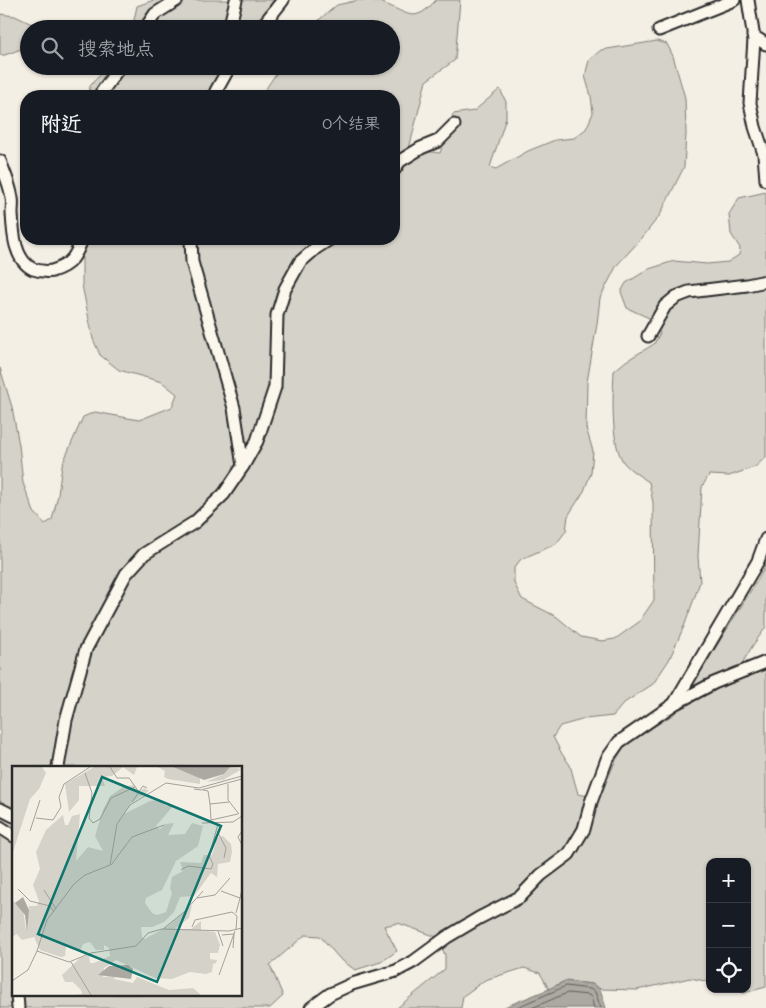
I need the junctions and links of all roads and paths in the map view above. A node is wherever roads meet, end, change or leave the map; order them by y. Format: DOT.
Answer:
graph roads {
  1 [pos="177,0"];
  2 [pos="236,0"];
  3 [pos="283,0"];
  4 [pos="734,0"];
  5 [pos="748,0"];
  6 [pos="151,20"];
  7 [pos="231,20"];
  8 [pos="267,20"];
  9 [pos="659,30"];
  10 [pos="753,36"];
  11 [pos="766,44"];
  12 [pos="113,75"];
  13 [pos="224,75"];
  14 [pos="102,90"];
  15 [pos="217,90"];
  16 [pos="454,125"];
  17 [pos="0,160"];
  18 [pos="400,161"];
  19 [pos="766,180"];
  20 [pos="80,245"];
  21 [pos="191,245"];
  22 [pos="321,245"];
  23 [pos="766,281"];
  24 [pos="648,336"];
  25 [pos="243,466"];
  26 [pos="766,539"];
  27 [pos="766,662"];
  28 [pos="674,704"];
  29 [pos="58,766"];
  30 [pos="0,810"];
  31 [pos="12,815"];
  32 [pos="0,827"];
  33 [pos="12,835"];
  34 [pos="311,1008"];
  1 -- 6 [label="street"];
  2 -- 7 [label="street"];
  3 -- 8 [label="street"];
  4 -- 9 [label="street"];
  5 -- 10 [label="street"];
  10 -- 11 [label="street"];
  10 -- 19 [label="street"];
  12 -- 14 [label="street"];
  13 -- 15 [label="street"];
  16 -- 18 [label="street"];
  17 -- 20 [label="street"];
  21 -- 25 [label="street"];
  22 -- 25 [label="street"];
  23 -- 24 [label="street"];
  25 -- 29 [label="street"];
  26 -- 28 [label="street"];
  27 -- 28 [label="street"];
  28 -- 34 [label="street"];
  30 -- 31 [label="street"];
  32 -- 33 [label="street"];
}
